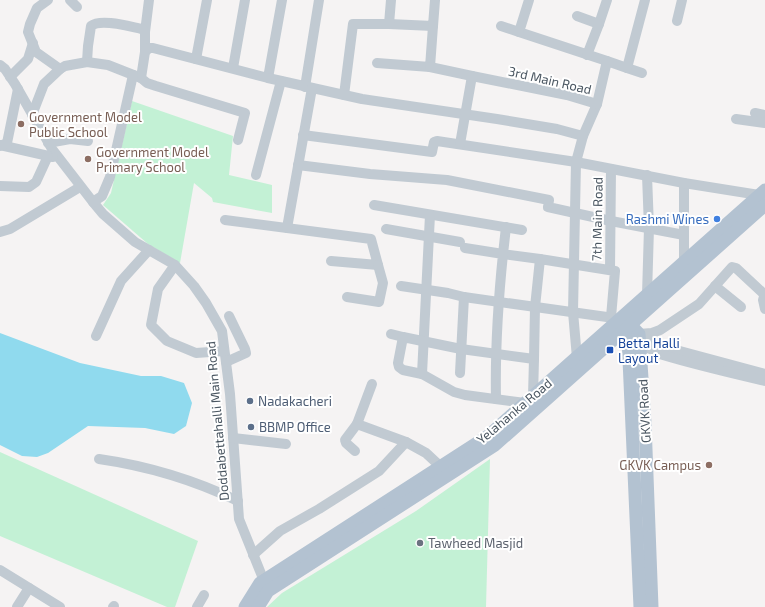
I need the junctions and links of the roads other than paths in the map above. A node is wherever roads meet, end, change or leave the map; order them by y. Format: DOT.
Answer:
graph roads {
  1 [pos="48,0"];
  2 [pos="149,0"];
  3 [pos="207,0"];
  4 [pos="245,0"];
  5 [pos="282,0"];
  6 [pos="319,0"];
  7 [pos="391,0"];
  8 [pos="435,0"];
  9 [pos="529,0"];
  10 [pos="607,0"];
  11 [pos="645,0"];
  12 [pos="682,0"];
  13 [pos="577,16"];
  14 [pos="677,21"];
  15 [pos="389,24"];
  16 [pos="599,24"];
  17 [pos="432,26"];
  18 [pos="501,26"];
  19 [pos="144,32"];
  20 [pos="519,32"];
  21 [pos="33,43"];
  22 [pos="145,52"];
  23 [pos="587,55"];
  24 [pos="196,59"];
  25 [pos="607,61"];
  26 [pos="87,62"];
  27 [pos="376,63"];
  28 [pos="0,66"];
  29 [pos="430,67"];
  30 [pos="60,68"];
  31 [pos="233,68"];
  32 [pos="627,68"];
  33 [pos="642,73"];
  34 [pos="472,76"];
  35 [pos="10,77"];
  36 [pos="137,77"];
  37 [pos="268,78"];
  38 [pos="281,80"];
  39 [pos="309,87"];
  40 [pos="18,89"];
  41 [pos="344,95"];
  42 [pos="597,104"];
  43 [pos="32,115"];
  44 [pos="465,115"];
  45 [pos="736,118"];
  46 [pos="765,123"];
  47 [pos="303,135"];
  48 [pos="583,136"];
  49 [pos="238,140"];
  50 [pos="88,141"];
  51 [pos="48,143"];
  52 [pos="460,144"];
  53 [pos="0,146"];
  54 [pos="48,156"];
  55 [pos="58,158"];
  56 [pos="576,162"];
  57 [pos="298,165"];
  58 [pos="611,169"];
  59 [pos="256,175"];
  60 [pos="647,175"];
  61 [pos="684,183"];
  62 [pos="0,186"];
  63 [pos="80,186"];
  64 [pos="763,197"];
  65 [pos="93,202"];
  66 [pos="374,205"];
  67 [pos="575,214"];
  68 [pos="430,215"];
  69 [pos="224,220"];
  70 [pos="611,221"];
  71 [pos="506,227"];
  72 [pos="287,228"];
  73 [pos="649,228"];
  74 [pos="386,229"];
  75 [pos="522,230"];
  76 [pos="0,232"];
  77 [pos="684,235"];
  78 [pos="428,236"];
  79 [pos="149,250"];
  80 [pos="503,254"];
  81 [pos="540,259"];
  82 [pos="331,261"];
  83 [pos="684,262"];
  84 [pos="574,264"];
  85 [pos="175,265"];
  86 [pos="378,265"];
  87 [pos="610,270"];
  88 [pos="401,286"];
  89 [pos="715,286"];
  90 [pos="425,289"];
  91 [pos="764,294"];
  92 [pos="647,295"];
  93 [pos="348,297"];
  94 [pos="464,297"];
  95 [pos="498,301"];
  96 [pos="741,307"];
  97 [pos="535,308"];
  98 [pos="765,309"];
  99 [pos="573,312"];
  100 [pos="229,316"];
  101 [pos="627,329"];
  102 [pos="391,334"];
  103 [pos="96,336"];
  104 [pos="403,337"];
  105 [pos="423,342"];
  106 [pos="461,349"];
  107 [pos="224,351"];
  108 [pos="495,353"];
  109 [pos="577,358"];
  110 [pos="534,359"];
  111 [pos="226,362"];
  112 [pos="460,373"];
  113 [pos="422,374"];
  114 [pos="765,374"];
  115 [pos="765,381"];
  116 [pos="372,384"];
  117 [pos="496,399"];
  118 [pos="529,399"];
  119 [pos="357,424"];
  120 [pos="234,438"];
  121 [pos="406,442"];
  122 [pos="286,444"];
  123 [pos="355,451"];
  124 [pos="99,459"];
  125 [pos="440,467"];
  126 [pos="238,502"];
  127 [pos="253,555"];
  128 [pos="0,570"];
  129 [pos="266,586"];
  130 [pos="29,588"];
  131 [pos="204,595"];
  132 [pos="57,606"];
  133 [pos="18,607"];
  134 [pos="197,607"];
  135 [pos="245,607"];
  136 [pos="258,607"];
  137 [pos="640,607"];
  138 [pos="652,607"];
  1 -- 21 [label="street"];
  2 -- 19 [label="street"];
  3 -- 24 [label="street"];
  4 -- 31 [label="street"];
  5 -- 37 [label="street"];
  6 -- 39 [label="street"];
  7 -- 15 [label="street"];
  8 -- 17 [label="street"];
  9 -- 20 [label="street"];
  10 -- 16 [label="street"];
  11 -- 32 [label="street"];
  12 -- 14 [label="street"];
  13 -- 16 [label="street"];
  15 -- 17 [label="street"];
  15 -- 41 [label="street"];
  16 -- 23 [label="street"];
  17 -- 29 [label="street"];
  18 -- 20 [label="street"];
  19 -- 22 [label="street"];
  19 -- 26 [label="street"];
  20 -- 23 [label="street"];
  21 -- 30 [label="street"];
  21 -- 35 [label="street"];
  22 -- 24 [label="street"];
  22 -- 36 [label="street"];
  23 -- 25 [label="street"];
  24 -- 31 [label="street"];
  25 -- 32 [label="street"];
  25 -- 42 [label="street, 3rd Main Road"];
  26 -- 30 [label="street"];
  26 -- 36 [label="street"];
  27 -- 29 [label="street, 3rd Main Road"];
  28 -- 35 [label="street, Doddabettahalli Main Road"];
  29 -- 34 [label="street, 3rd Main Road"];
  30 -- 43 [label="street"];
  31 -- 37 [label="street"];
  32 -- 33 [label="street"];
  34 -- 42 [label="street, 3rd Main Road"];
  34 -- 44 [label="street"];
  35 -- 40 [label="street, Doddabettahalli Main Road"];
  36 -- 49 [label="street"];
  36 -- 65 [label="street"];
  37 -- 38 [label="street"];
  38 -- 39 [label="street"];
  38 -- 59 [label="street"];
  39 -- 41 [label="street"];
  39 -- 47 [label="street"];
  40 -- 43 [label="street, Doddabettahalli Main Road"];
  40 -- 53 [label="street"];
  41 -- 44 [label="street"];
  42 -- 48 [label="street"];
  43 -- 51 [label="street, Doddabettahalli Main Road"];
  44 -- 48 [label="street"];
  44 -- 52 [label="street"];
  45 -- 46 [label="street"];
  47 -- 52 [label="street"];
  47 -- 57 [label="street"];
  48 -- 56 [label="street"];
  50 -- 51 [label="street"];
  51 -- 55 [label="street, Doddabettahalli Main Road"];
  52 -- 56 [label="street"];
  53 -- 54 [label="street"];
  54 -- 55 [label="street"];
  54 -- 62 [label="street"];
  55 -- 63 [label="street, Doddabettahalli Main Road"];
  56 -- 58 [label="street"];
  56 -- 67 [label="street"];
  57 -- 67 [label="street"];
  57 -- 72 [label="street"];
  58 -- 60 [label="street"];
  58 -- 70 [label="street, 7th Main Road"];
  60 -- 61 [label="street"];
  60 -- 73 [label="street"];
  61 -- 64 [label="street"];
  61 -- 77 [label="street"];
  63 -- 65 [label="street, Doddabettahalli Main Road"];
  63 -- 76 [label="street"];
  64 -- 83 [label="main road, Yelahanka Road"];
  64 -- 101 [label="main road, Yelahanka Road"];
  65 -- 79 [label="street, Doddabettahalli Main Road"];
  66 -- 68 [label="street"];
  67 -- 70 [label="street"];
  67 -- 84 [label="street"];
  68 -- 71 [label="street"];
  68 -- 78 [label="street"];
  69 -- 72 [label="street"];
  70 -- 73 [label="street"];
  70 -- 87 [label="street, 7th Main Road"];
  71 -- 75 [label="street"];
  71 -- 80 [label="street"];
  72 -- 86 [label="street"];
  73 -- 77 [label="street"];
  73 -- 92 [label="street"];
  74 -- 78 [label="street"];
  77 -- 83 [label="street"];
  78 -- 80 [label="street"];
  78 -- 90 [label="street"];
  79 -- 85 [label="street, Doddabettahalli Main Road"];
  79 -- 103 [label="street"];
  80 -- 81 [label="street"];
  80 -- 95 [label="street"];
  81 -- 84 [label="street"];
  81 -- 97 [label="street"];
  82 -- 86 [label="street"];
  83 -- 92 [label="main road, Yelahanka Road"];
  84 -- 87 [label="street"];
  84 -- 99 [label="street"];
  85 -- 107 [label="street, Doddabettahalli Main Road"];
  85 -- 107 [label="street"];
  86 -- 93 [label="street"];
  87 -- 101 [label="street, 7th Main Road"];
  88 -- 90 [label="street"];
  89 -- 91 [label="street"];
  89 -- 96 [label="street"];
  89 -- 101 [label="street"];
  90 -- 94 [label="street"];
  90 -- 105 [label="street"];
  91 -- 98 [label="street"];
  92 -- 101 [label="main road, Yelahanka Road"];
  94 -- 95 [label="street"];
  94 -- 106 [label="street"];
  95 -- 97 [label="street"];
  95 -- 108 [label="street"];
  97 -- 99 [label="street"];
  97 -- 110 [label="street"];
  99 -- 101 [label="street"];
  99 -- 109 [label="street"];
  100 -- 111 [label="street"];
  101 -- 109 [label="main road, Yelahanka Road"];
  101 -- 114 [label="street"];
  101 -- 115 [label="street"];
  101 -- 129 [label="main road, Yelahanka Road"];
  101 -- 137 [label="main road, GKVK Road"];
  101 -- 138 [label="main road, GKVK Road"];
  102 -- 104 [label="street"];
  104 -- 105 [label="street"];
  104 -- 113 [label="street"];
  105 -- 106 [label="street"];
  105 -- 113 [label="street"];
  106 -- 108 [label="street"];
  106 -- 112 [label="street"];
  107 -- 111 [label="street, Doddabettahalli Main Road"];
  108 -- 110 [label="street"];
  108 -- 117 [label="street"];
  109 -- 118 [label="main road, Yelahanka Road"];
  110 -- 118 [label="street"];
  111 -- 120 [label="street, Doddabettahalli Main Road"];
  113 -- 117 [label="street"];
  116 -- 119 [label="street"];
  117 -- 118 [label="street"];
  118 -- 125 [label="main road, Yelahanka Road"];
  119 -- 121 [label="street"];
  119 -- 123 [label="street"];
  120 -- 122 [label="street"];
  120 -- 126 [label="street, Doddabettahalli Main Road"];
  121 -- 125 [label="street"];
  121 -- 127 [label="street"];
  124 -- 126 [label="street"];
  125 -- 129 [label="main road, Yelahanka Road"];
  126 -- 127 [label="street, Doddabettahalli Main Road"];
  127 -- 129 [label="street, Doddabettahalli Main Road"];
  128 -- 130 [label="street"];
  129 -- 135 [label="main road, Yelahanka Road"];
  129 -- 136 [label="main road, Yelahanka Road"];
  130 -- 132 [label="street"];
  130 -- 133 [label="street"];
  131 -- 134 [label="street"];
}
